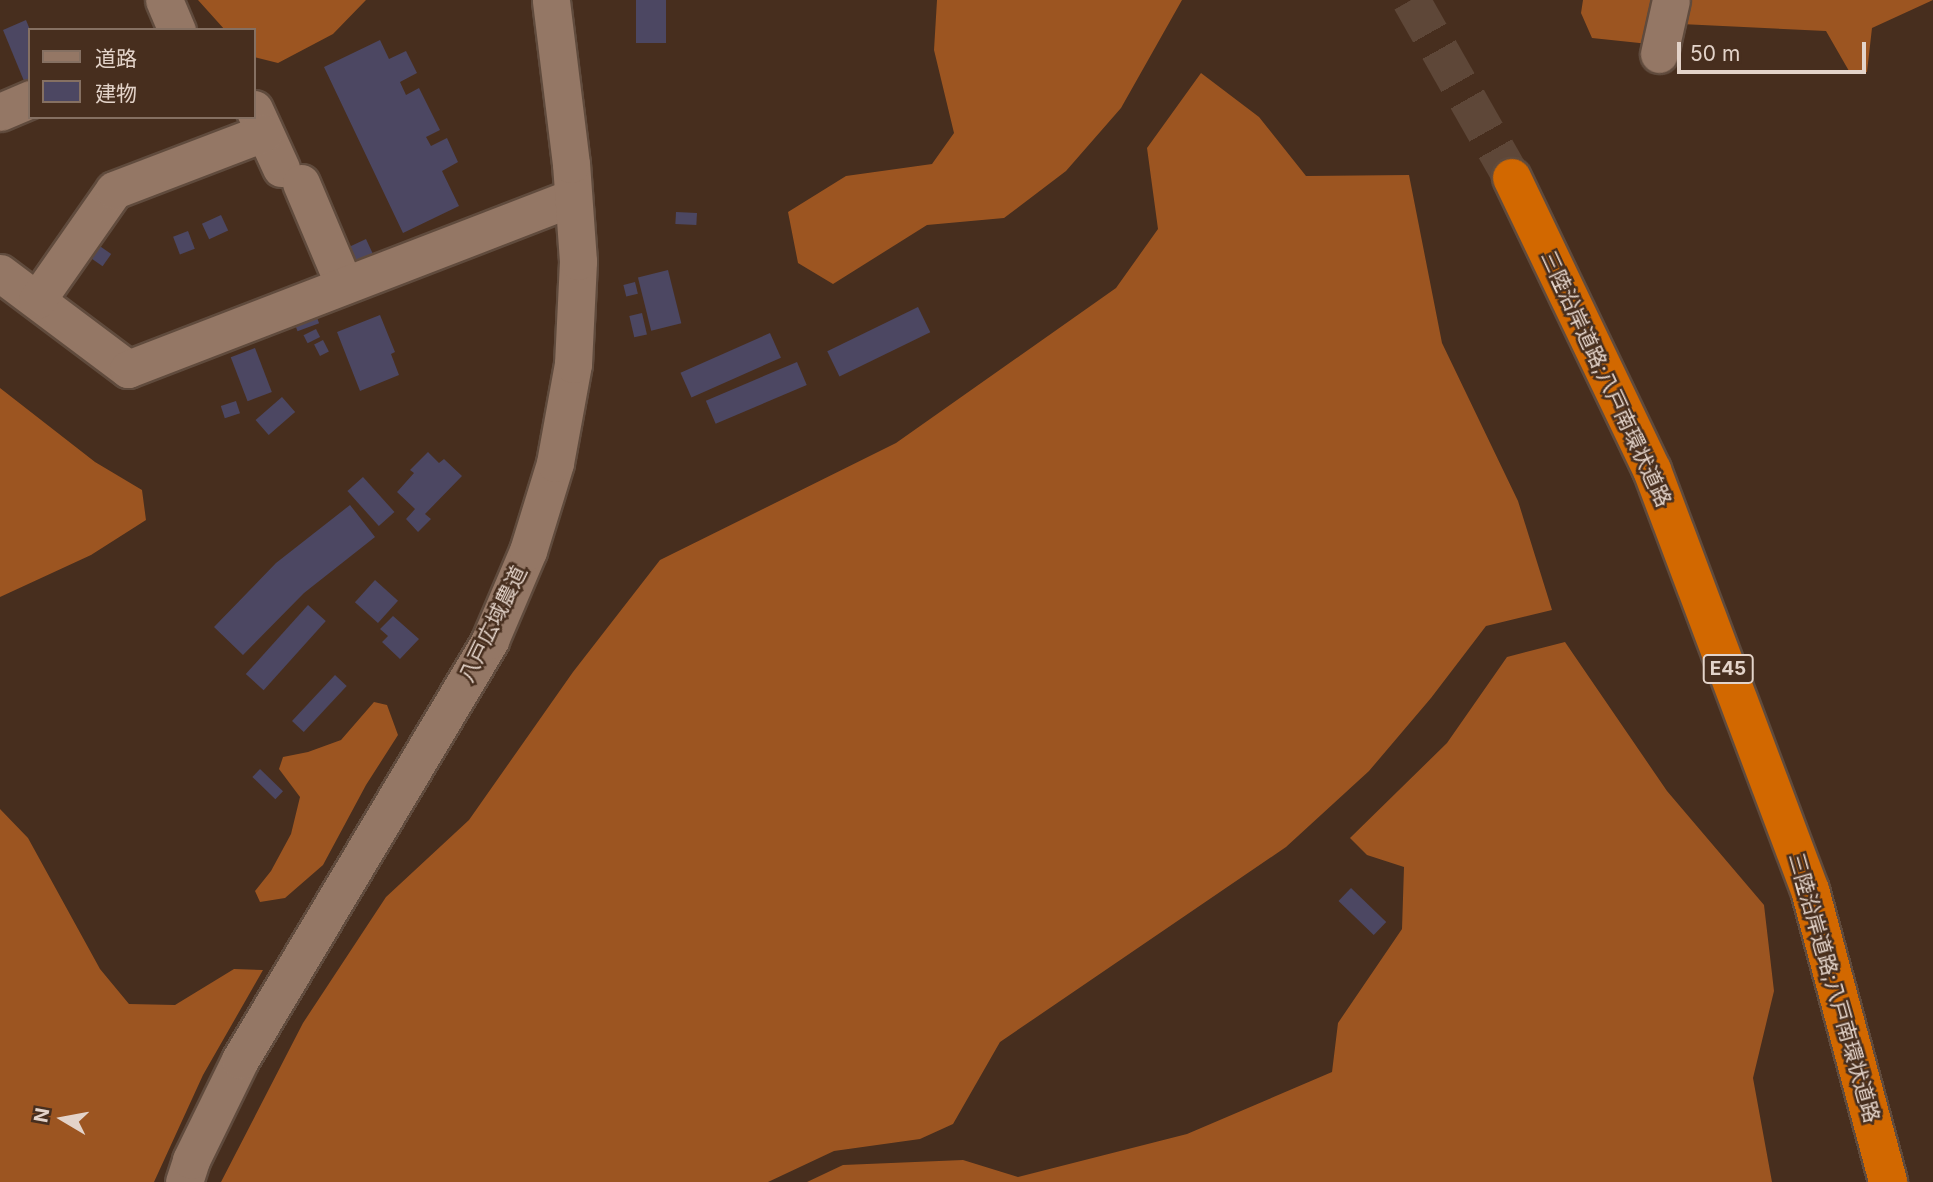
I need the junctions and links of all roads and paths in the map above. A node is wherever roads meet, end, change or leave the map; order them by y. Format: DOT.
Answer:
graph roads {
  1 [pos="164,0"];
  2 [pos="551,0"];
  3 [pos="1671,0"];
  4 [pos="176,28"];
  5 [pos="1659,54"];
  6 [pos="28,100"];
  7 [pos="0,113"];
  8 [pos="259,121"];
  9 [pos="1512,178"];
  10 [pos="573,197"];
  11 [pos="0,273"];
  12 [pos="344,285"];
  13 [pos="37,300"];
  14 [pos="184,1182"];
  15 [pos="1888,1182"];
  1 -- 4 [label="street"];
  2 -- 10 [label="street, 八戸広域農道"];
  3 -- 5 [label="street"];
  6 -- 7 [label="street"];
  8 -- 12 [label="street"];
  8 -- 13 [label="street"];
  9 -- 15 [label="highway, 三陸沿岸道路;八戸南環状道路 / E45"];
  10 -- 12 [label="street"];
  10 -- 14 [label="street, 八戸広域農道"];
  11 -- 13 [label="street"];
  12 -- 13 [label="street"];
}
